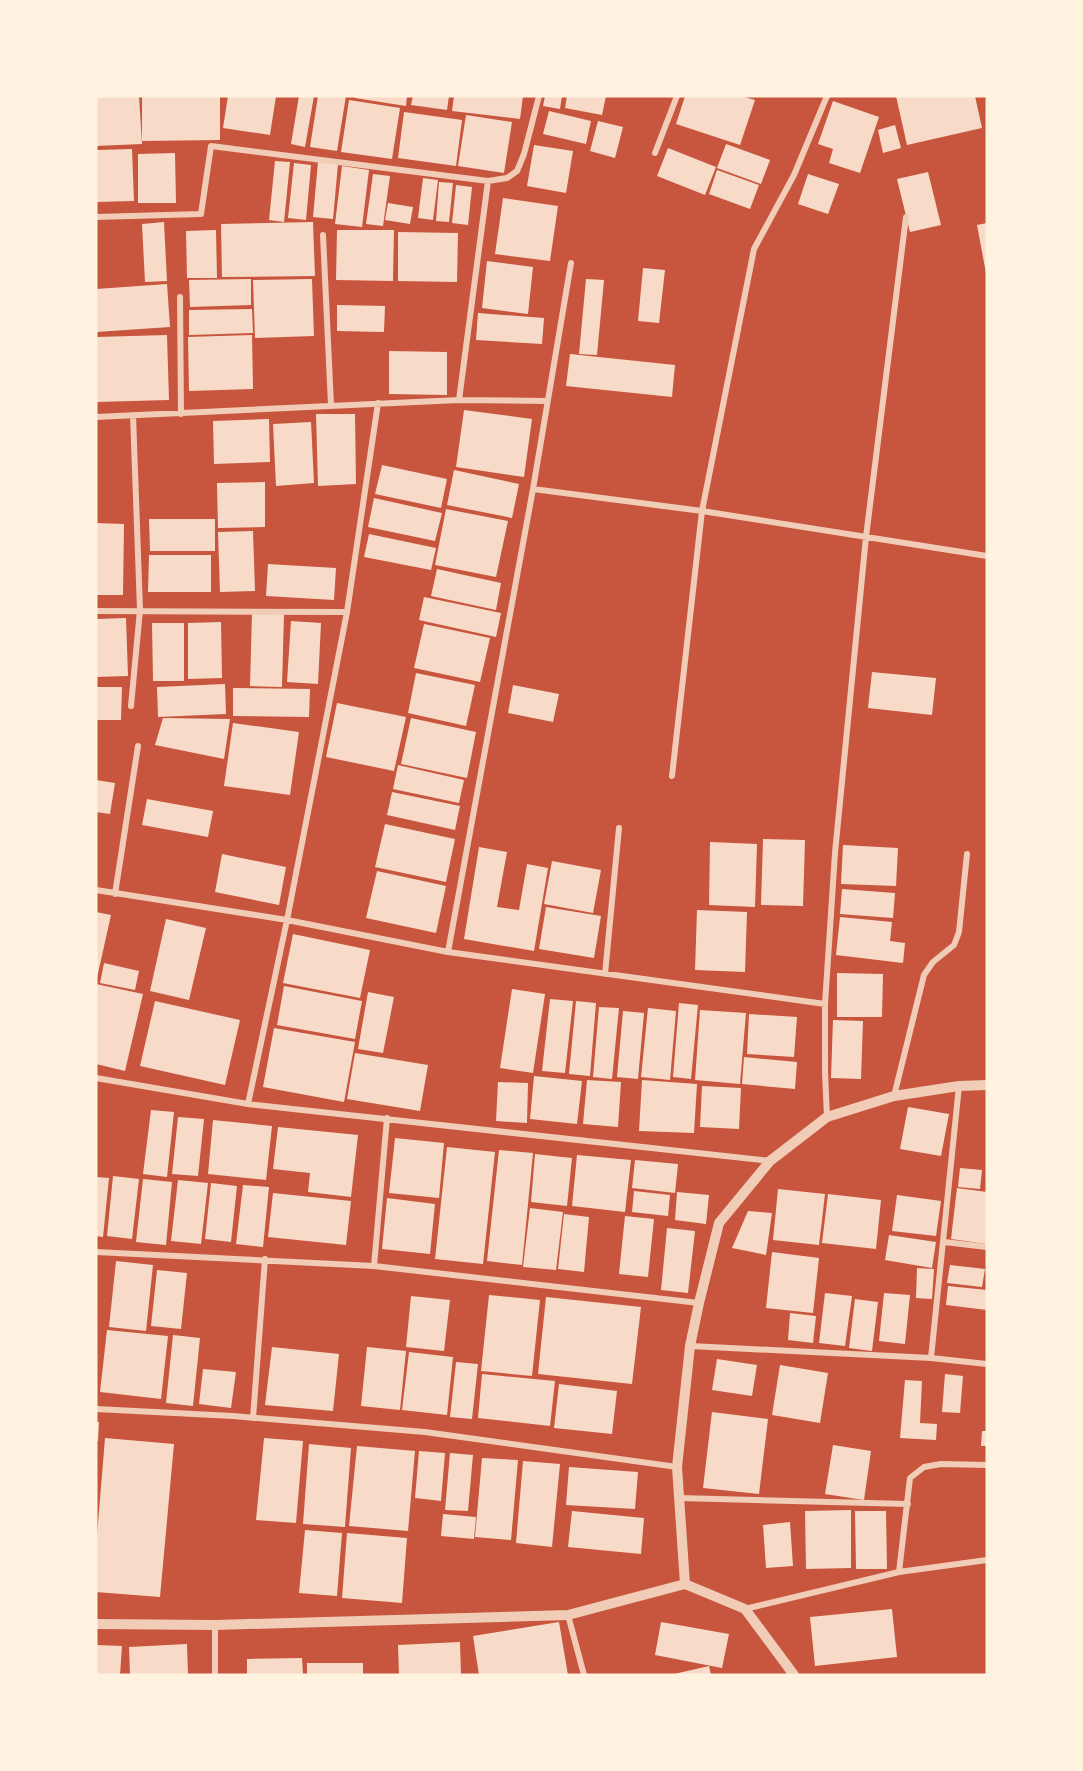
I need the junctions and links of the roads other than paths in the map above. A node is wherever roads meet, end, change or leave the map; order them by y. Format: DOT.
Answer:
graph roads {
  1 [pos="539,96"];
  2 [pos="677,96"];
  3 [pos="827,96"];
  4 [pos="656,153"];
  5 [pos="488,181"];
  6 [pos="96,217"];
  7 [pos="906,218"];
  8 [pos="323,235"];
  9 [pos="571,263"];
  10 [pos="180,297"];
  11 [pos="459,400"];
  12 [pos="547,402"];
  13 [pos="378,403"];
  14 [pos="331,405"];
  15 [pos="181,414"];
  16 [pos="133,415"];
  17 [pos="96,417"];
  18 [pos="533,489"];
  19 [pos="702,511"];
  20 [pos="866,537"];
  21 [pos="987,556"];
  22 [pos="140,610"];
  23 [pos="96,611"];
  24 [pos="347,612"];
  25 [pos="131,706"];
  26 [pos="138,746"];
  27 [pos="672,777"];
  28 [pos="619,828"];
  29 [pos="967,854"];
  30 [pos="96,890"];
  31 [pos="116,894"];
  32 [pos="287,920"];
  33 [pos="448,952"];
  34 [pos="605,974"];
  35 [pos="825,1004"];
  36 [pos="96,1078"];
  37 [pos="987,1085"];
  38 [pos="959,1086"];
  39 [pos="894,1096"];
  40 [pos="248,1104"];
  41 [pos="827,1117"];
  42 [pos="387,1118"];
  43 [pos="770,1161"];
  44 [pos="944,1242"];
  45 [pos="987,1247"];
  46 [pos="96,1252"];
  47 [pos="264,1260"];
  48 [pos="374,1266"];
  49 [pos="699,1303"];
  50 [pos="690,1346"];
  51 [pos="931,1358"];
  52 [pos="987,1364"];
  53 [pos="96,1409"];
  54 [pos="253,1418"];
  55 [pos="987,1465"];
  56 [pos="677,1467"];
  57 [pos="679,1498"];
  58 [pos="908,1504"];
  59 [pos="987,1560"];
  60 [pos="899,1572"];
  61 [pos="686,1584"];
  62 [pos="744,1609"];
  63 [pos="567,1615"];
  64 [pos="96,1624"];
  65 [pos="214,1625"];
  66 [pos="215,1675"];
  67 [pos="584,1675"];
  68 [pos="794,1675"];
  1 -- 5 [label="street"];
  2 -- 4 [label="street"];
  3 -- 19 [label="street"];
  5 -- 6 [label="street"];
  5 -- 11 [label="street"];
  7 -- 20 [label="street"];
  8 -- 14 [label="street"];
  9 -- 12 [label="street"];
  10 -- 15 [label="street"];
  11 -- 12 [label="street"];
  11 -- 13 [label="street"];
  12 -- 18 [label="street"];
  13 -- 14 [label="street"];
  13 -- 24 [label="street"];
  14 -- 15 [label="street"];
  15 -- 16 [label="street"];
  16 -- 17 [label="street"];
  16 -- 22 [label="street"];
  18 -- 19 [label="street"];
  18 -- 33 [label="street"];
  19 -- 20 [label="street"];
  19 -- 27 [label="street"];
  20 -- 21 [label="street"];
  20 -- 35 [label="street"];
  22 -- 23 [label="street"];
  22 -- 24 [label="street"];
  22 -- 25 [label="street"];
  24 -- 32 [label="street"];
  26 -- 31 [label="street"];
  28 -- 34 [label="street"];
  29 -- 39 [label="street"];
  30 -- 31 [label="street"];
  31 -- 32 [label="street"];
  32 -- 33 [label="street"];
  32 -- 40 [label="street"];
  33 -- 34 [label="street"];
  34 -- 35 [label="street"];
  35 -- 41 [label="street"];
  36 -- 40 [label="street"];
  37 -- 38 [label="street"];
  38 -- 39 [label="street"];
  38 -- 44 [label="street"];
  39 -- 41 [label="street"];
  40 -- 42 [label="street"];
  41 -- 43 [label="street"];
  42 -- 43 [label="street"];
  42 -- 48 [label="street"];
  43 -- 49 [label="street"];
  44 -- 45 [label="street"];
  44 -- 51 [label="street"];
  46 -- 47 [label="street"];
  47 -- 48 [label="street"];
  47 -- 54 [label="street"];
  48 -- 49 [label="street"];
  49 -- 50 [label="street"];
  50 -- 51 [label="street"];
  50 -- 56 [label="street"];
  51 -- 52 [label="street"];
  53 -- 54 [label="street"];
  54 -- 56 [label="street"];
  55 -- 58 [label="street"];
  56 -- 57 [label="street"];
  57 -- 58 [label="street"];
  57 -- 61 [label="street"];
  58 -- 60 [label="street"];
  59 -- 60 [label="street"];
  60 -- 62 [label="street"];
  61 -- 62 [label="street"];
  61 -- 63 [label="street"];
  62 -- 68 [label="street"];
  63 -- 65 [label="street"];
  63 -- 67 [label="street"];
  64 -- 65 [label="street"];
  65 -- 66 [label="street"];
}
